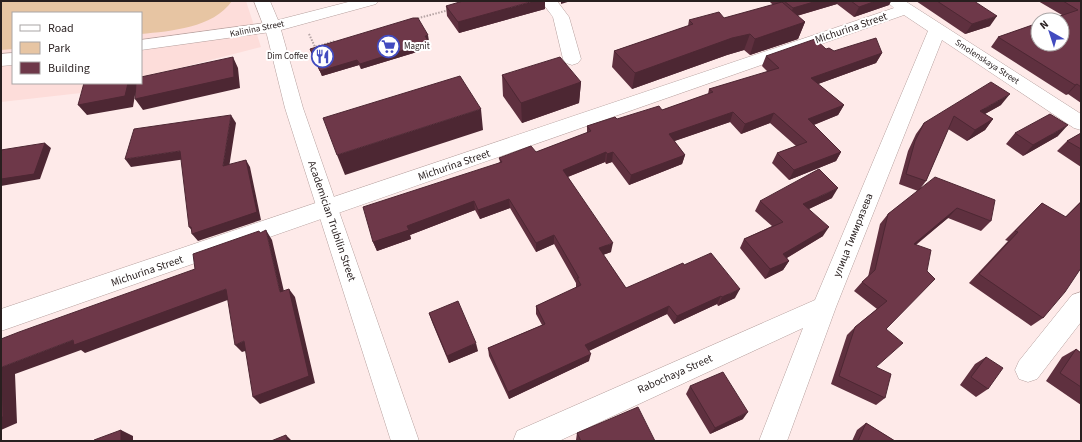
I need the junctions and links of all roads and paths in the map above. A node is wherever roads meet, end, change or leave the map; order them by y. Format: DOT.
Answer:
graph roads {
  1 [pos="262,1"];
  2 [pos="370,1"];
  3 [pos="549,1"];
  4 [pos="900,5"];
  5 [pos="450,9"];
  6 [pos="301,19"];
  7 [pos="412,20"];
  8 [pos="272,27"];
  9 [pos="937,30"];
  10 [pos="337,41"];
  11 [pos="142,45"];
  12 [pos="12,59"];
  13 [pos="572,59"];
  14 [pos="1,60"];
  15 [pos="1081,123"];
  16 [pos="328,209"];
  17 [pos="1081,303"];
  18 [pos="824,306"];
  19 [pos="1,320"];
  20 [pos="1028,370"];
  21 [pos="405,441"];
  22 [pos="527,441"];
  23 [pos="773,441"];
  1 -- 8 [label="street, Academician Trubilin Street"];
  2 -- 6 [label="street, Kalinina Street"];
  3 -- 13 [label="street"];
  4 -- 9 [label="street, Smolenskaya Street"];
  4 -- 16 [label="street, Michurina Street"];
  5 -- 7 [label="path"];
  6 -- 8 [label="street, Kalinina Street"];
  6 -- 10 [label="path"];
  8 -- 11 [label="street, Kalinina Street"];
  8 -- 16 [label="street, Academician Trubilin Street"];
  9 -- 15 [label="street, Smolenskaya Street"];
  9 -- 18 [label="street, улица Тимирязева"];
  12 -- 14 [label="street"];
  16 -- 19 [label="street, Michurina Street"];
  16 -- 21 [label="street, Academician Trubilin Street"];
  17 -- 20 [label="street"];
  18 -- 22 [label="street, Rabochaya Street"];
  18 -- 23 [label="street, улица Тимирязева"];
}
